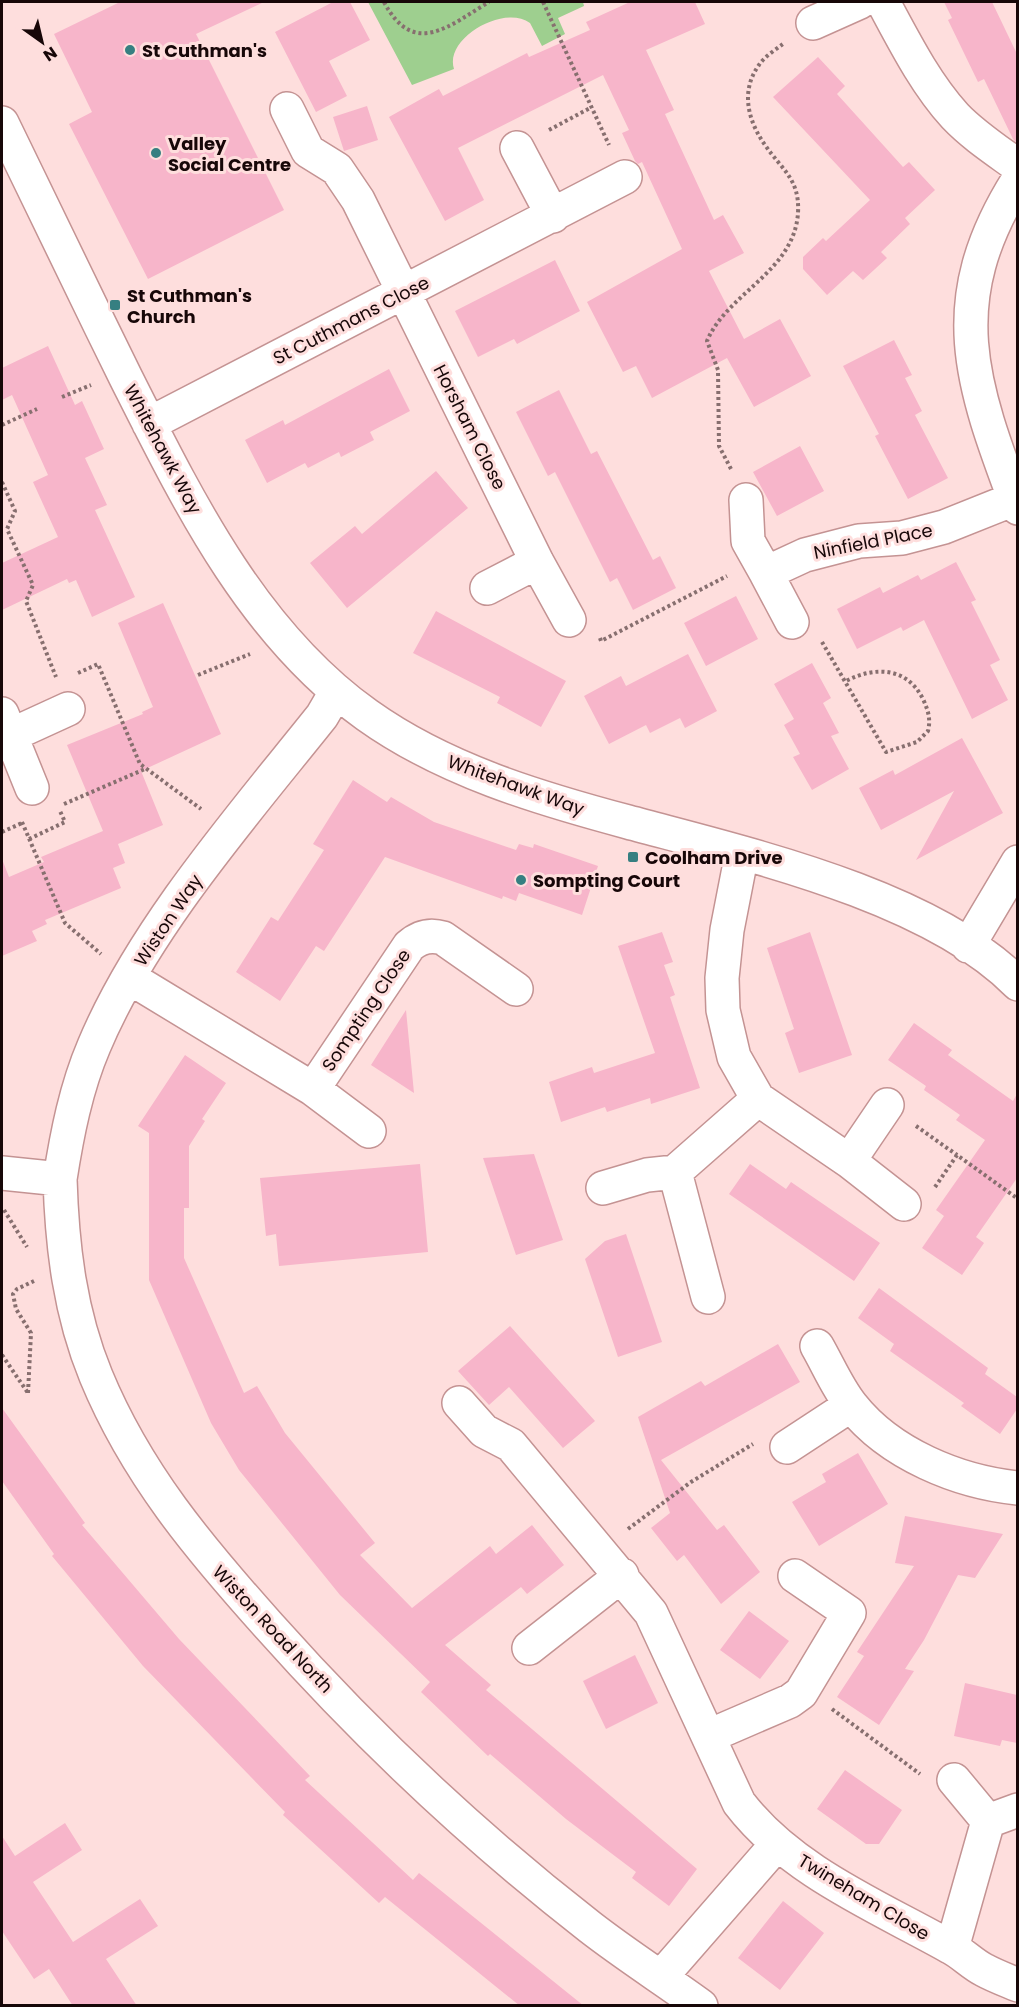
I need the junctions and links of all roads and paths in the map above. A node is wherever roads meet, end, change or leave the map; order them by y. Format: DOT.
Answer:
graph roads {
  1 [pos="384,2"];
  2 [pos="489,2"];
  3 [pos="543,2"];
  4 [pos="860,2"];
  5 [pos="883,2"];
  6 [pos="813,23"];
  7 [pos="287,109"];
  8 [pos="2,123"];
  9 [pos="517,148"];
  10 [pos="1017,166"];
  11 [pos="625,177"];
  12 [pos="1017,180"];
  13 [pos="553,216"];
  14 [pos="402,293"];
  15 [pos="92,385"];
  16 [pos="62,397"];
  17 [pos="37,409"];
  18 [pos="149,424"];
  19 [pos="2,425"];
  20 [pos="2,482"];
  21 [pos="746,500"];
  22 [pos="1016,503"];
  23 [pos="537,562"];
  24 [pos="762,566"];
  25 [pos="487,588"];
  26 [pos="569,620"];
  27 [pos="792,622"];
  28 [pos="246,657"];
  29 [pos="198,675"];
  30 [pos="846,681"];
  31 [pos="336,692"];
  32 [pos="63,695"];
  33 [pos="5,725"];
  34 [pos="146,769"];
  35 [pos="32,788"];
  36 [pos="201,809"];
  37 [pos="22,823"];
  38 [pos="2,832"];
  39 [pos="29,839"];
  40 [pos="742,853"];
  41 [pos="1017,862"];
  42 [pos="969,946"];
  43 [pos="129,978"];
  44 [pos="1017,984"];
  45 [pos="516,989"];
  46 [pos="313,1089"];
  47 [pos="758,1099"];
  48 [pos="887,1105"];
  49 [pos="369,1131"];
  50 [pos="957,1155"];
  51 [pos="849,1161"];
  52 [pos="675,1172"];
  53 [pos="2,1173"];
  54 [pos="60,1179"];
  55 [pos="603,1188"];
  56 [pos="1017,1199"];
  57 [pos="904,1204"];
  58 [pos="2,1207"];
  59 [pos="31,1254"];
  60 [pos="35,1272"];
  61 [pos="708,1297"];
  62 [pos="817,1346"];
  63 [pos="2,1355"];
  64 [pos="459,1403"];
  65 [pos="851,1405"];
  66 [pos="787,1447"];
  67 [pos="1017,1488"];
  68 [pos="601,1551"];
  69 [pos="622,1575"];
  70 [pos="795,1576"];
  71 [pos="529,1648"];
  72 [pos="801,1693"];
  73 [pos="709,1736"];
  74 [pos="954,1780"];
  75 [pos="1003,1816"];
  76 [pos="777,1844"];
  77 [pos="952,1948"];
  78 [pos="661,1977"];
  79 [pos="1017,1985"];
  80 [pos="701,2006"];
  1 -- 2 [label="path"];
  3 -- 11 [label="path"];
  4 -- 6 [label="street"];
  5 -- 10 [label="street"];
  6 -- 21 [label="path"];
  7 -- 14 [label="street, Horsham Close"];
  8 -- 18 [label="street, Whitehawk Way"];
  9 -- 13 [label="street"];
  11 -- 13 [label="street, St Cuthmans Close"];
  12 -- 22 [label="street"];
  13 -- 14 [label="street, St Cuthmans Close"];
  14 -- 18 [label="street, St Cuthmans Close"];
  14 -- 23 [label="street, Horsham Close"];
  15 -- 16 [label="path"];
  17 -- 19 [label="path"];
  18 -- 31 [label="street, Whitehawk Way"];
  20 -- 32 [label="path"];
  21 -- 24 [label="street"];
  22 -- 24 [label="street, Ninfield Place"];
  23 -- 25 [label="street"];
  23 -- 26 [label="street, Horsham Close"];
  24 -- 26 [label="path"];
  24 -- 27 [label="street"];
  27 -- 30 [label="path"];
  28 -- 29 [label="path"];
  30 -- 30 [label="path"];
  31 -- 40 [label="street, Whitehawk Way"];
  31 -- 43 [label="street, Wiston Way"];
  32 -- 33 [label="street"];
  32 -- 34 [label="path"];
  33 -- 35 [label="street"];
  34 -- 36 [label="path"];
  34 -- 39 [label="path"];
  35 -- 37 [label="path"];
  37 -- 38 [label="path"];
  37 -- 39 [label="path"];
  39 -- 43 [label="path"];
  40 -- 42 [label="street, Whitehawk Way"];
  40 -- 47 [label="street"];
  41 -- 42 [label="street"];
  42 -- 44 [label="street, Whitehawk Way"];
  43 -- 46 [label="street, Sompting Close"];
  43 -- 54 [label="street, Wiston Way"];
  45 -- 46 [label="street, Sompting Close"];
  46 -- 49 [label="street, Sompting Close"];
  47 -- 51 [label="street"];
  47 -- 52 [label="street"];
  48 -- 50 [label="path"];
  48 -- 51 [label="street"];
  50 -- 56 [label="path"];
  50 -- 57 [label="path"];
  51 -- 57 [label="street"];
  52 -- 55 [label="street"];
  52 -- 61 [label="street"];
  53 -- 54 [label="street"];
  54 -- 78 [label="street, Wiston Road North"];
  58 -- 59 [label="path"];
  60 -- 63 [label="path"];
  62 -- 65 [label="street"];
  64 -- 68 [label="street, Twineham Close"];
  65 -- 66 [label="street"];
  65 -- 67 [label="street"];
  66 -- 68 [label="path"];
  68 -- 69 [label="street, Twineham Close"];
  69 -- 71 [label="street"];
  69 -- 73 [label="street, Twineham Close"];
  70 -- 72 [label="street"];
  72 -- 73 [label="street"];
  72 -- 74 [label="path"];
  73 -- 76 [label="street, Twineham Close"];
  74 -- 75 [label="street, Twineham Close"];
  75 -- 77 [label="street, Twineham Close"];
  76 -- 77 [label="street, Twineham Close"];
  76 -- 78 [label="street"];
  77 -- 79 [label="street, Twineham Close"];
  78 -- 80 [label="street, Wiston Road North"];
}
